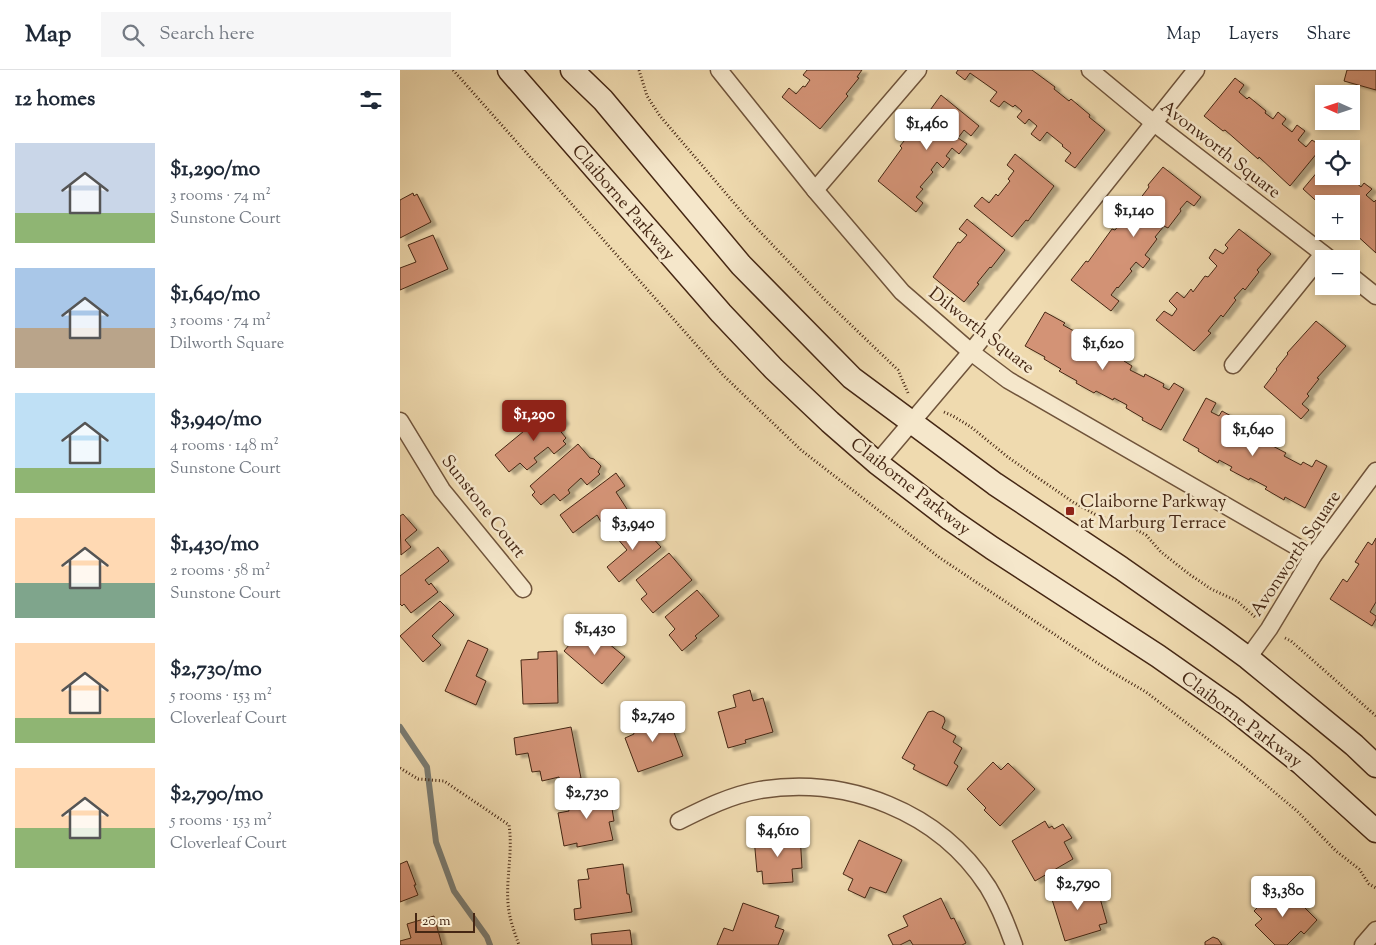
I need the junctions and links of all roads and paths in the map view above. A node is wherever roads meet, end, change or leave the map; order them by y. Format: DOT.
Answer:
graph roads {
  1 [pos="509,70"];
  2 [pos="572,70"];
  3 [pos="639,70"];
  4 [pos="719,70"];
  5 [pos="918,70"];
  6 [pos="1090,70"];
  7 [pos="1196,70"];
  8 [pos="1154,123"];
  9 [pos="815,190"];
  10 [pos="1318,250"];
  11 [pos="1315,269"];
  12 [pos="1360,283"];
  13 [pos="1376,296"];
  14 [pos="971,352"];
  15 [pos="1233,366"];
  16 [pos="919,414"];
  17 [pos="400,422"];
  18 [pos="877,463"];
  19 [pos="1376,471"];
  20 [pos="1313,556"];
  21 [pos="523,589"];
  22 [pos="1269,629"];
  23 [pos="1248,658"];
  24 [pos="1376,716"];
  25 [pos="1376,766"];
  26 [pos="400,768"];
  27 [pos="679,821"];
  28 [pos="1376,831"];
  29 [pos="1376,930"];
  30 [pos="519,945"];
  31 [pos="1014,945"];
  32 [pos="1363,945"];
  1 -- 18 [label="main road, Claiborne Parkway"];
  2 -- 16 [label="main road"];
  3 -- 16 [label="path"];
  4 -- 9 [label="street, Dilworth Square"];
  5 -- 9 [label="street"];
  6 -- 8 [label="street, Avonworth Square"];
  7 -- 8 [label="street"];
  8 -- 10 [label="street, Avonworth Square"];
  8 -- 14 [label="street"];
  9 -- 14 [label="street, Dilworth Square"];
  11 -- 15 [label="street"];
  12 -- 13 [label="street"];
  14 -- 16 [label="street"];
  14 -- 20 [label="street, Dilworth Square"];
  16 -- 18 [label="street"];
  16 -- 22 [label="path"];
  16 -- 23 [label="main road"];
  17 -- 21 [label="street, Sunstone Court"];
  18 -- 28 [label="main road, Claiborne Parkway"];
  19 -- 20 [label="street, Avonworth Square"];
  20 -- 22 [label="street, Avonworth Square"];
  22 -- 23 [label="street, Avonworth Square"];
  22 -- 24 [label="path"];
  23 -- 25 [label="main road"];
  26 -- 30 [label="path"];
  27 -- 31 [label="street"];
  29 -- 32 [label="street"];
}
